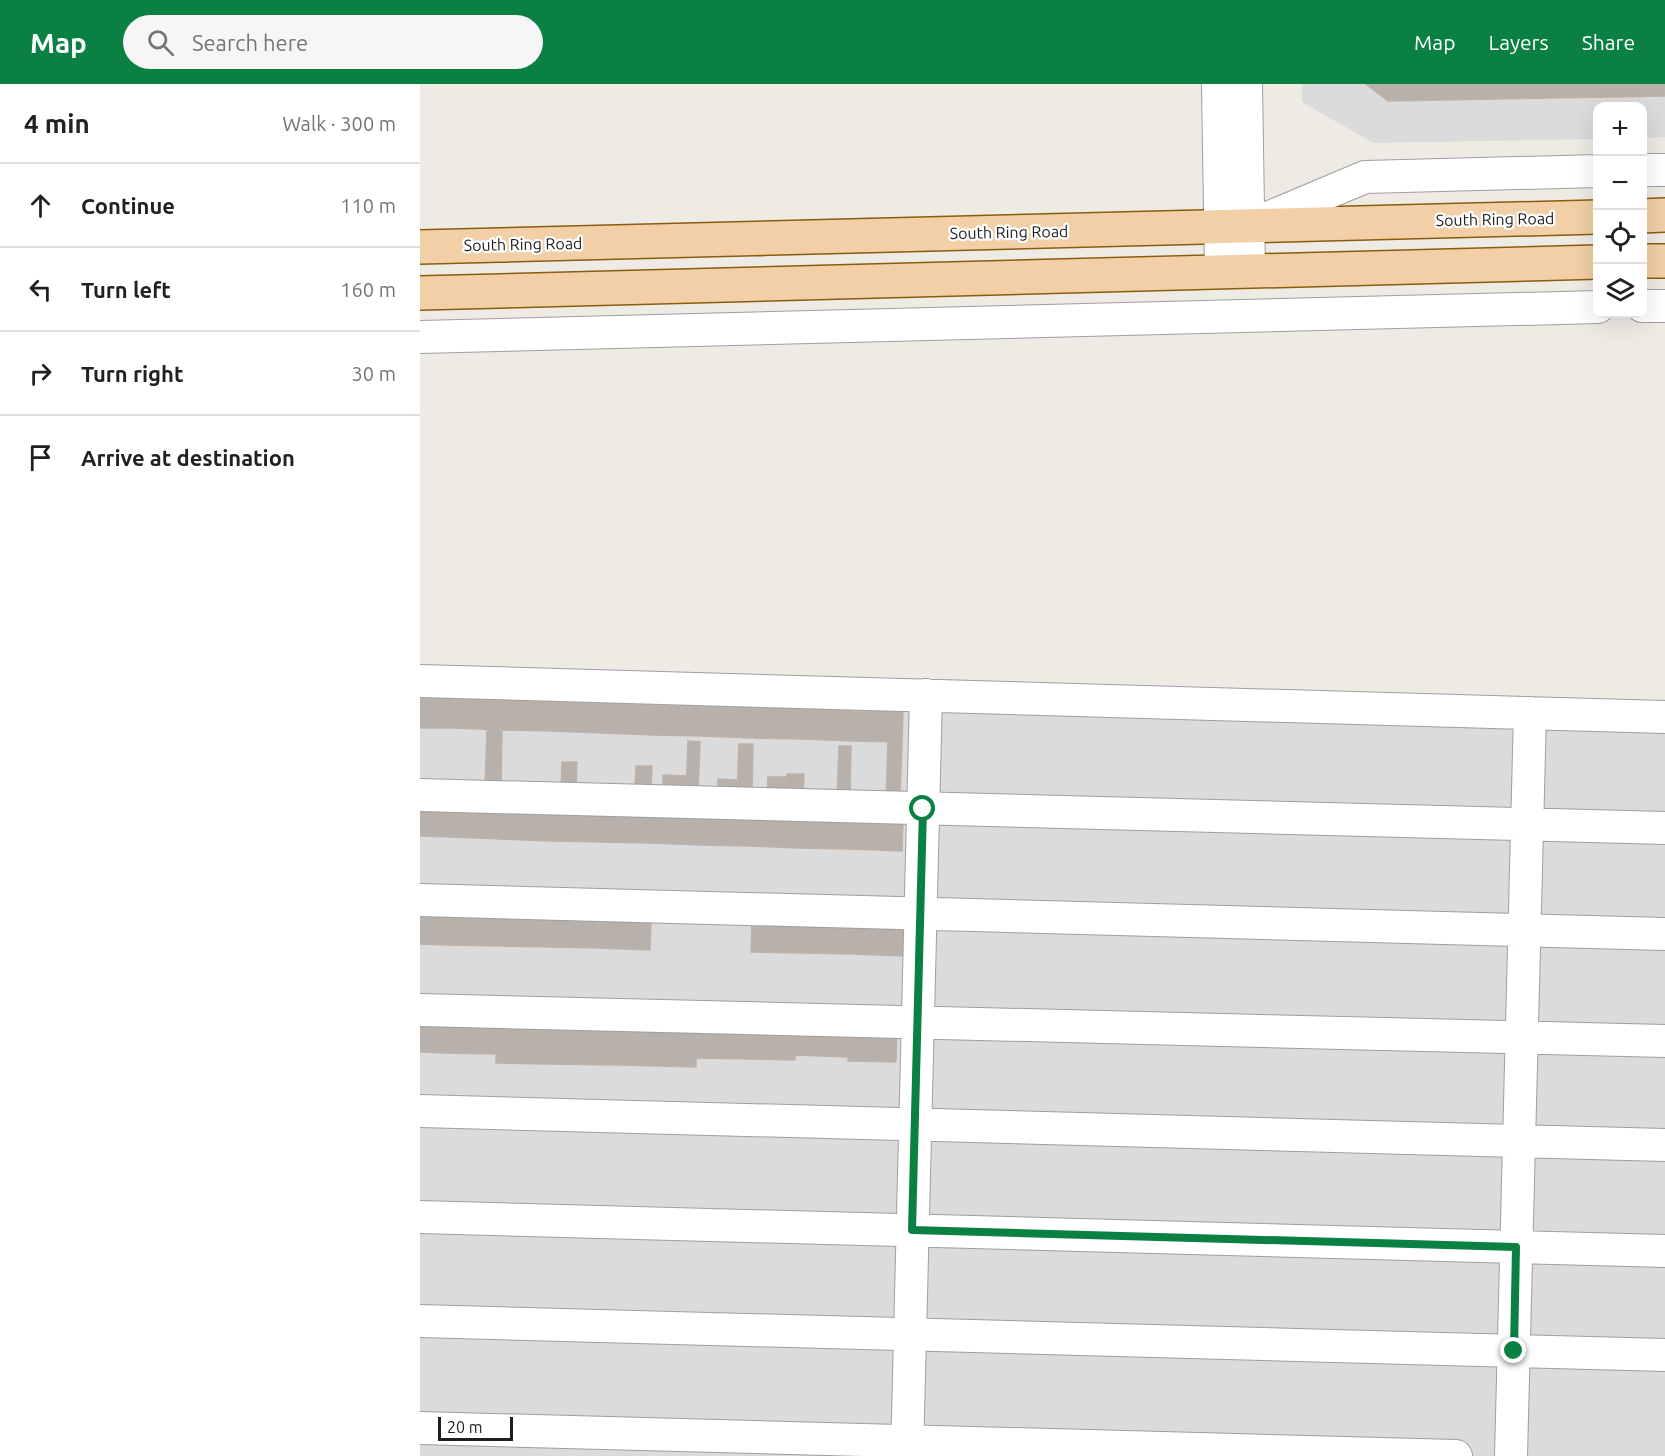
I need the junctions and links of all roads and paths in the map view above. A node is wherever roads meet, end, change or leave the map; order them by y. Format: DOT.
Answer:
graph roads {
  1 [pos="1218,84"];
  2 [pos="1246,84"];
  3 [pos="1647,170"];
  4 [pos="1665,170"];
  5 [pos="1593,171"];
  6 [pos="1665,215"];
  7 [pos="1647,216"];
  8 [pos="1593,217"];
  9 [pos="1234,226"];
  10 [pos="420,247"];
  11 [pos="1647,261"];
  12 [pos="1665,261"];
  13 [pos="1593,262"];
  14 [pos="1235,272"];
  15 [pos="420,293"];
  16 [pos="1647,306"];
  17 [pos="1665,306"];
  18 [pos="1593,307"];
  19 [pos="420,337"];
  20 [pos="420,681"];
  21 [pos="926,695"];
  22 [pos="1530,713"];
  23 [pos="1665,717"];
  24 [pos="420,795"];
  25 [pos="923,809"];
  26 [pos="1527,825"];
  27 [pos="1665,828"];
  28 [pos="420,900"];
  29 [pos="921,914"];
  30 [pos="1525,930"];
  31 [pos="1665,934"];
  32 [pos="420,1010"];
  33 [pos="918,1023"];
  34 [pos="1522,1038"];
  35 [pos="1665,1041"];
  36 [pos="420,1111"];
  37 [pos="915,1125"];
  38 [pos="1519,1141"];
  39 [pos="1665,1145"];
  40 [pos="420,1217"];
  41 [pos="912,1230"];
  42 [pos="1516,1247"];
  43 [pos="1665,1251"];
  44 [pos="420,1321"];
  45 [pos="910,1334"];
  46 [pos="1514,1351"];
  47 [pos="1665,1355"];
  48 [pos="420,1428"];
  49 [pos="907,1448"];
  50 [pos="1456,1456"];
  51 [pos="1511,1456"];
  1 -- 9 [label="street"];
  2 -- 9 [label="street"];
  3 -- 4 [label="street"];
  5 -- 9 [label="street"];
  6 -- 7 [label="main road"];
  8 -- 9 [label="main road, South Ring Road"];
  9 -- 10 [label="main road, South Ring Road"];
  9 -- 14 [label="street"];
  11 -- 12 [label="main road"];
  13 -- 14 [label="main road"];
  14 -- 15 [label="main road"];
  16 -- 17 [label="street"];
  18 -- 19 [label="street"];
  20 -- 21 [label="street"];
  21 -- 22 [label="street"];
  21 -- 25 [label="street"];
  22 -- 23 [label="street"];
  22 -- 26 [label="street"];
  24 -- 25 [label="street"];
  25 -- 26 [label="street"];
  25 -- 29 [label="street"];
  26 -- 27 [label="street"];
  26 -- 30 [label="street"];
  28 -- 29 [label="street"];
  29 -- 30 [label="street"];
  29 -- 33 [label="street"];
  30 -- 31 [label="street"];
  30 -- 34 [label="street"];
  32 -- 33 [label="street"];
  33 -- 34 [label="street"];
  33 -- 37 [label="street"];
  34 -- 35 [label="street"];
  34 -- 38 [label="street"];
  36 -- 37 [label="street"];
  37 -- 38 [label="street"];
  37 -- 41 [label="street"];
  38 -- 39 [label="street"];
  38 -- 42 [label="street"];
  40 -- 41 [label="street"];
  41 -- 42 [label="street"];
  41 -- 45 [label="street"];
  42 -- 43 [label="street"];
  42 -- 46 [label="street"];
  44 -- 45 [label="street"];
  45 -- 46 [label="street"];
  45 -- 49 [label="street"];
  46 -- 47 [label="street"];
  46 -- 51 [label="street"];
  48 -- 49 [label="street"];
  49 -- 50 [label="street"];
}
